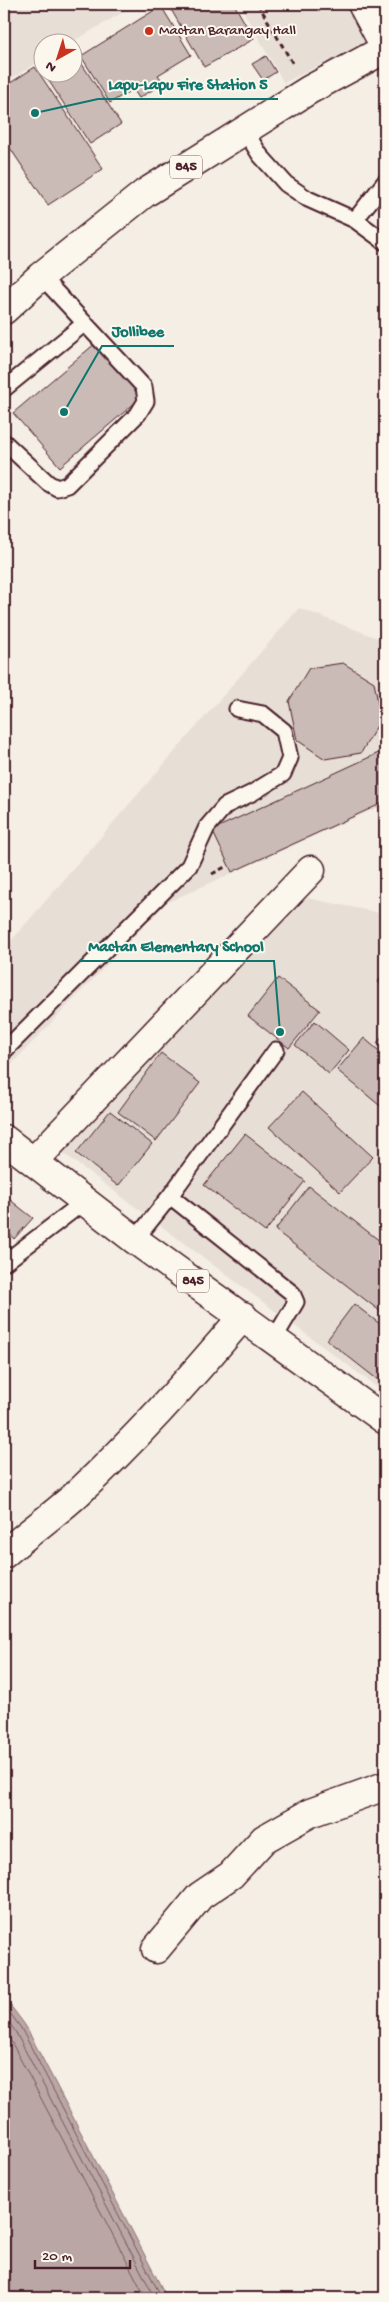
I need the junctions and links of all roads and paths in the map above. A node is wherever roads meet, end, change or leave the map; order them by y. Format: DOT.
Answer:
graph roads {
  1 [pos="258,4"];
  2 [pos="362,4"];
  3 [pos="385,48"];
  4 [pos="309,90"];
  5 [pos="245,131"];
  6 [pos="385,182"];
  7 [pos="355,220"];
  8 [pos="385,242"];
  9 [pos="41,276"];
  10 [pos="4,310"];
  11 [pos="85,323"];
  12 [pos="4,388"];
  13 [pos="4,442"];
  14 [pos="237,708"];
  15 [pos="311,870"];
  16 [pos="276,1050"];
  17 [pos="4,1052"];
  18 [pos="4,1140"];
  19 [pos="34,1162"];
  20 [pos="170,1196"];
  21 [pos="85,1201"];
  22 [pos="135,1240"];
  23 [pos="4,1263"];
  24 [pos="243,1316"];
  25 [pos="274,1339"];
  26 [pos="385,1420"];
  27 [pos="4,1554"];
  28 [pos="385,1786"];
  29 [pos="156,1948"];
  1 -- 4 [label="path"];
  2 -- 3 [label="street"];
  3 -- 4 [label="street, 845"];
  4 -- 5 [label="street, 845"];
  5 -- 7 [label="lane"];
  5 -- 9 [label="street, 845"];
  6 -- 7 [label="lane"];
  7 -- 8 [label="lane"];
  9 -- 10 [label="street, 845"];
  9 -- 11 [label="lane"];
  11 -- 12 [label="lane"];
  11 -- 13 [label="lane"];
  14 -- 17 [label="lane"];
  15 -- 19 [label="street"];
  16 -- 20 [label="lane"];
  18 -- 19 [label="street, 845"];
  19 -- 21 [label="street, 845"];
  20 -- 22 [label="lane"];
  20 -- 25 [label="lane"];
  21 -- 22 [label="street, 845"];
  21 -- 23 [label="lane"];
  22 -- 24 [label="street, 845"];
  24 -- 25 [label="street, 845"];
  24 -- 27 [label="street"];
  25 -- 26 [label="street, 845"];
  28 -- 29 [label="street"];
}
